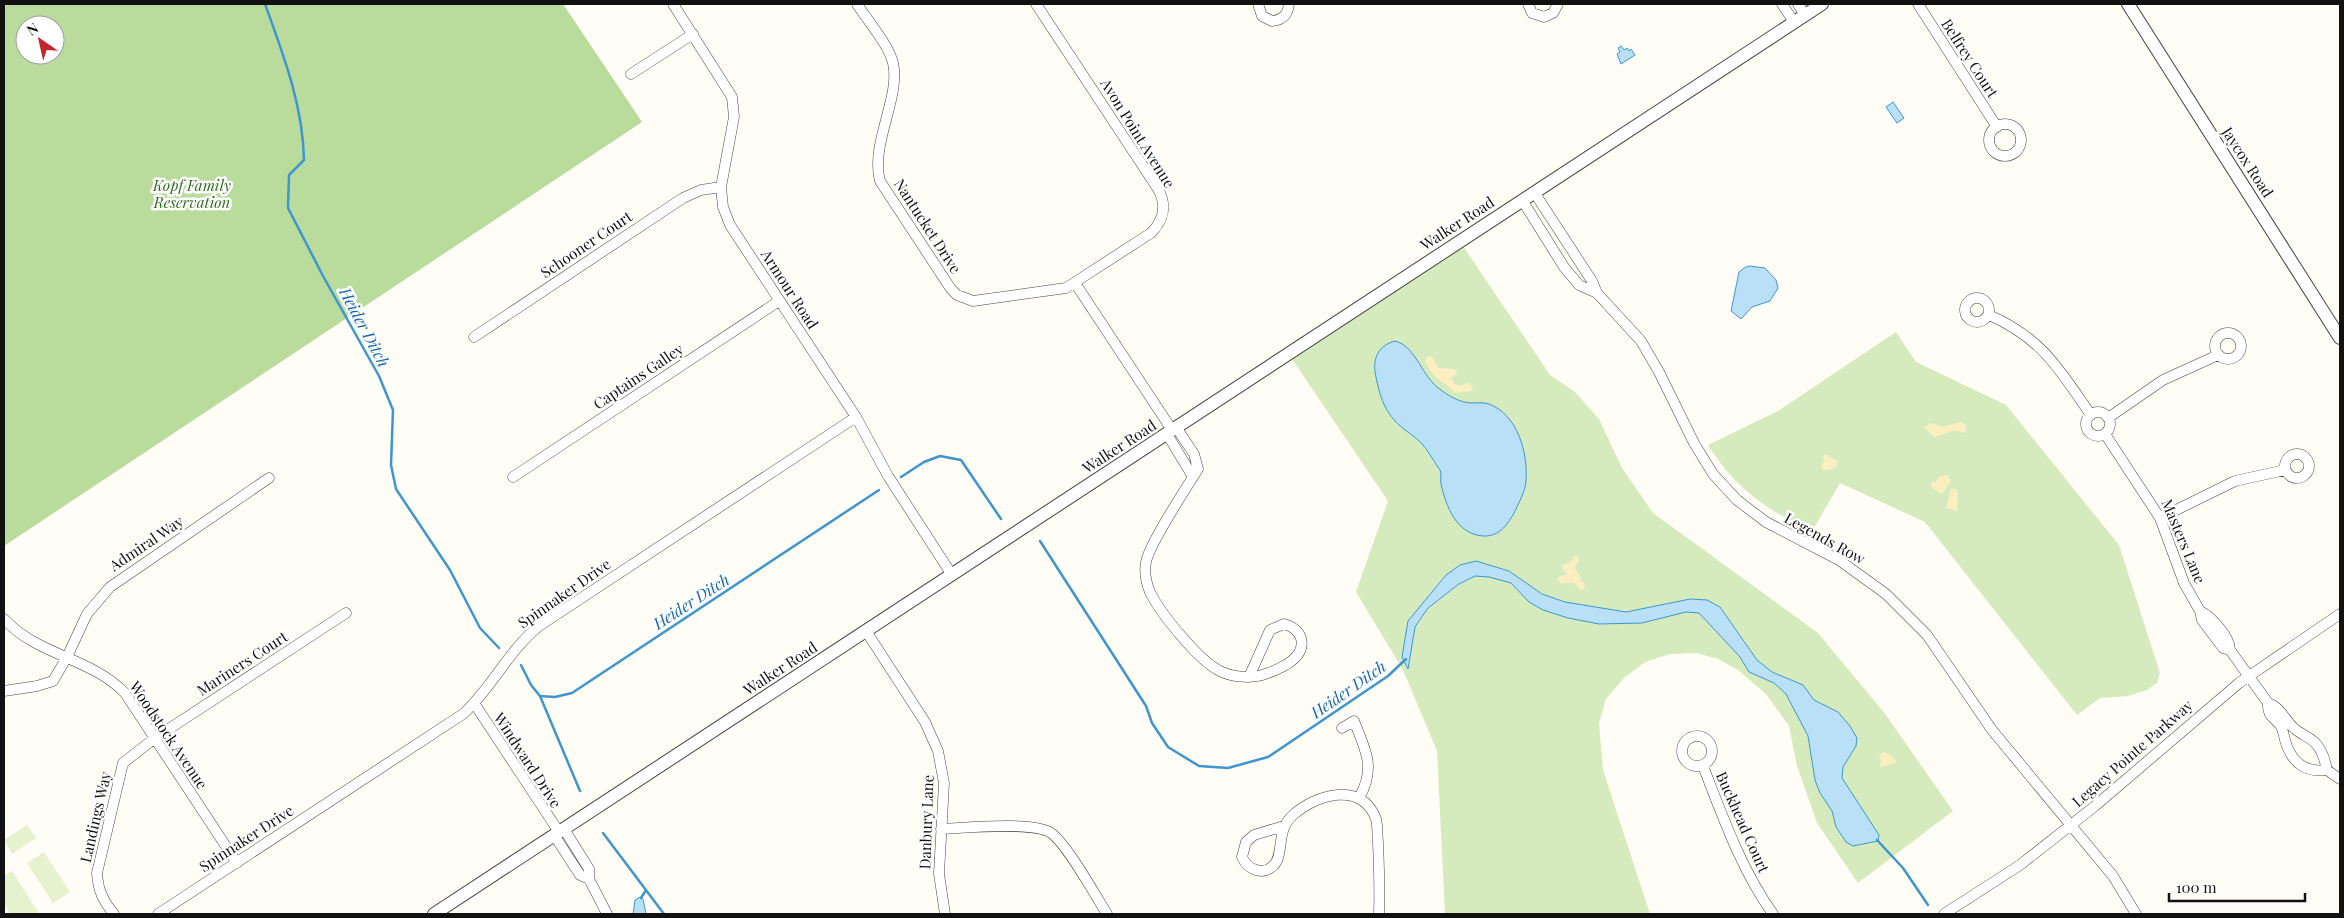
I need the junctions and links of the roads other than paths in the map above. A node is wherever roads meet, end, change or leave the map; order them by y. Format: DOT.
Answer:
graph roads {
  1 [pos="672,4"];
  2 [pos="857,4"];
  3 [pos="1036,4"];
  4 [pos="1258,4"];
  5 [pos="1288,4"];
  6 [pos="1528,4"];
  7 [pos="1558,4"];
  8 [pos="1782,4"];
  9 [pos="1822,4"];
  10 [pos="2128,4"];
  11 [pos="1916,5"];
  12 [pos="1801,9"];
  13 [pos="1794,22"];
  14 [pos="693,34"];
  15 [pos="631,74"];
  16 [pos="1997,127"];
  17 [pos="721,188"];
  18 [pos="1534,192"];
  19 [pos="1522,200"];
  20 [pos="1075,283"];
  21 [pos="1597,293"];
  22 [pos="780,301"];
  23 [pos="1989,315"];
  24 [pos="474,337"];
  25 [pos="2340,338"];
  26 [pos="2218,355"];
  27 [pos="2091,415"];
  28 [pos="856,417"];
  29 [pos="2108,418"];
  30 [pos="1172,430"];
  31 [pos="2105,434"];
  32 [pos="2285,470"];
  33 [pos="513,477"];
  34 [pos="269,478"];
  35 [pos="2160,518"];
  36 [pos="952,575"];
  37 [pos="346,613"];
  38 [pos="2340,614"];
  39 [pos="4,619"];
  40 [pos="866,631"];
  41 [pos="68,658"];
  42 [pos="2248,675"];
  43 [pos="1249,677"];
  44 [pos="4,691"];
  45 [pos="474,704"];
  46 [pos="2283,723"];
  47 [pos="1342,728"];
  48 [pos="155,738"];
  49 [pos="1702,766"];
  50 [pos="2328,770"];
  51 [pos="2340,779"];
  52 [pos="1359,798"];
  53 [pos="1284,826"];
  54 [pos="2070,826"];
  55 [pos="941,829"];
  56 [pos="559,832"];
  57 [pos="237,862"];
  58 [pos="114,914"];
  59 [pos="158,914"];
  60 [pos="434,914"];
  61 [pos="608,914"];
  62 [pos="945,914"];
  63 [pos="1107,914"];
  64 [pos="1379,914"];
  65 [pos="1773,914"];
  66 [pos="1944,914"];
  67 [pos="2136,914"];
  1 -- 14 [label="street, Armour Road"];
  2 -- 20 [label="street, Nantucket Drive"];
  3 -- 20 [label="street, Avon Point Avenue"];
  4 -- 5 [label="street"];
  6 -- 7 [label="street"];
  8 -- 13 [label="street"];
  9 -- 12 [label="street, Walker Road"];
  10 -- 25 [label="street, Jaycox Road"];
  11 -- 16 [label="street, Belfrey Court"];
  12 -- 13 [label="street, Walker Road"];
  13 -- 18 [label="street, Walker Road"];
  14 -- 15 [label="street"];
  14 -- 17 [label="street, Armour Road"];
  17 -- 22 [label="street, Armour Road"];
  17 -- 24 [label="street, Schooner Court"];
  18 -- 19 [label="street, Walker Road"];
  18 -- 21 [label="street, Legends Row"];
  19 -- 21 [label="street, Legends Row"];
  19 -- 30 [label="street, Walker Road"];
  20 -- 30 [label="street"];
  21 -- 54 [label="street, Legends Row"];
  22 -- 28 [label="street, Armour Road"];
  22 -- 33 [label="street, Captains Galley"];
  23 -- 27 [label="street"];
  26 -- 29 [label="street"];
  27 -- 29 [label="street"];
  27 -- 31 [label="street"];
  28 -- 36 [label="street, Armour Road"];
  28 -- 45 [label="street, Spinnaker Drive"];
  29 -- 31 [label="street"];
  30 -- 36 [label="street, Walker Road"];
  30 -- 43 [label="street"];
  31 -- 35 [label="street, Masters Lane"];
  32 -- 35 [label="street"];
  34 -- 41 [label="street, Admiral Way"];
  35 -- 42 [label="street, Masters Lane"];
  36 -- 40 [label="street, Walker Road"];
  37 -- 48 [label="street, Mariners Court"];
  38 -- 42 [label="street, Legacy Pointe Parkway"];
  39 -- 41 [label="street, Woodstock Avenue"];
  40 -- 55 [label="street, Danbury Lane"];
  40 -- 56 [label="street, Walker Road"];
  41 -- 44 [label="street"];
  41 -- 48 [label="street, Woodstock Avenue"];
  42 -- 46 [label="street, Masters Lane"];
  42 -- 54 [label="street, Legacy Pointe Parkway"];
  43 -- 43 [label="street"];
  45 -- 56 [label="street, Windward Drive"];
  45 -- 57 [label="street, Spinnaker Drive"];
  46 -- 50 [label="street"];
  46 -- 50 [label="street"];
  47 -- 52 [label="street"];
  48 -- 57 [label="street, Woodstock Avenue"];
  48 -- 58 [label="street, Landings Way"];
  49 -- 65 [label="street, Buckhead Court"];
  50 -- 51 [label="street"];
  52 -- 53 [label="street"];
  52 -- 64 [label="street"];
  53 -- 53 [label="street"];
  54 -- 66 [label="street, Legacy Pointe Parkway"];
  54 -- 67 [label="street, Legends Row"];
  55 -- 62 [label="street, Danbury Lane"];
  55 -- 63 [label="street"];
  56 -- 60 [label="street, Walker Road"];
  56 -- 61 [label="street, Windward Drive"];
  57 -- 59 [label="street, Spinnaker Drive"];
}
